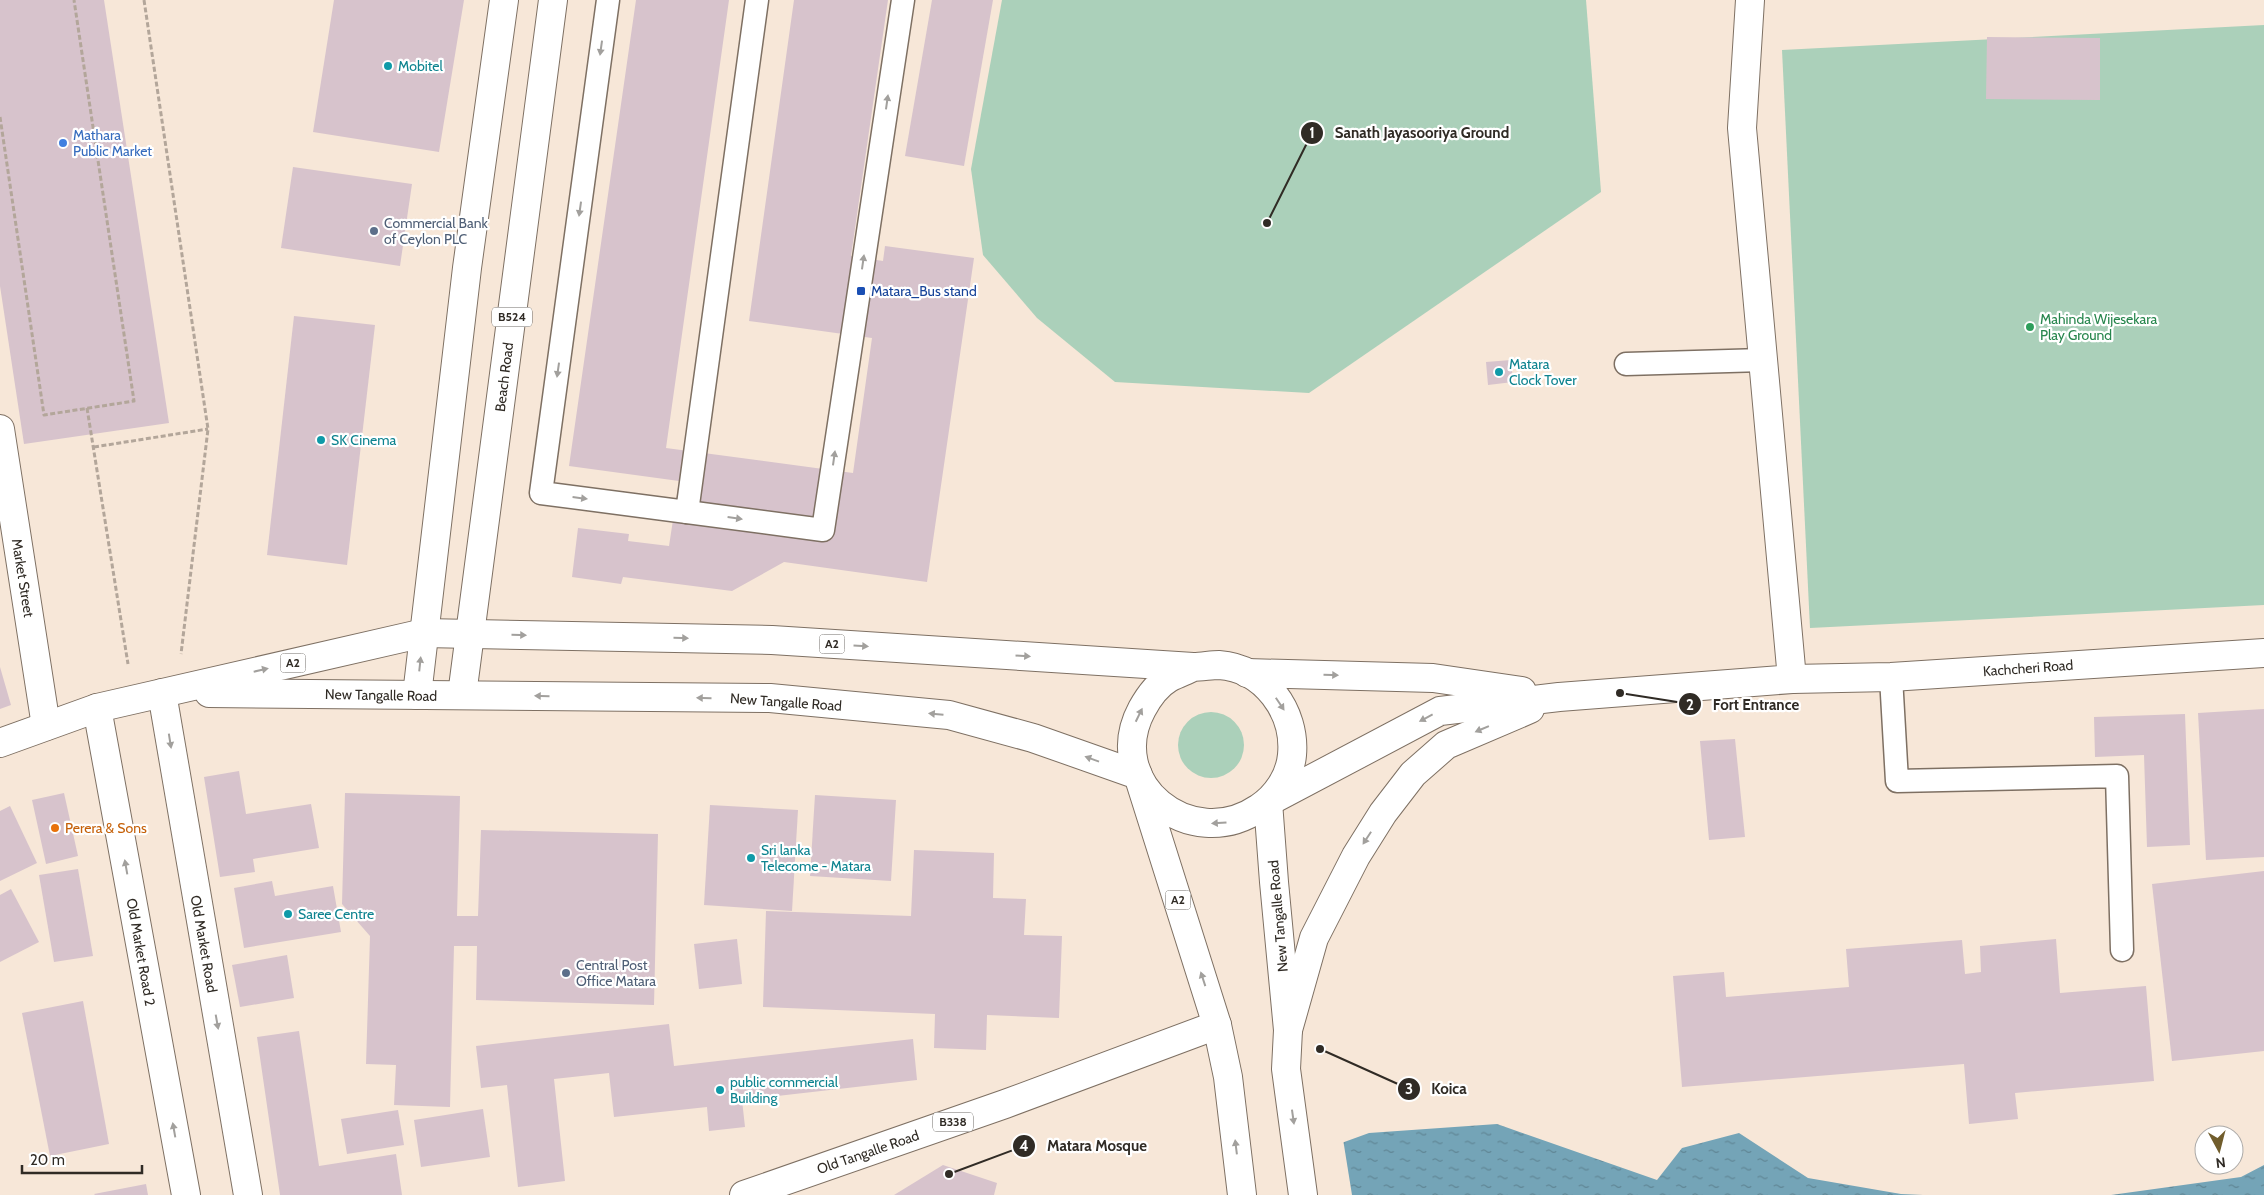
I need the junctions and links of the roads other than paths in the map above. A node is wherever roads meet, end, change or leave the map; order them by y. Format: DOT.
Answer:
graph roads {
  1 [pos="504,0"];
  2 [pos="554,0"];
  3 [pos="608,0"];
  4 [pos="757,0"];
  5 [pos="903,0"];
  6 [pos="1750,0"];
  7 [pos="1763,360"];
  8 [pos="1626,364"];
  9 [pos="0,430"];
  10 [pos="687,512"];
  11 [pos="424,633"];
  12 [pos="470,634"];
  13 [pos="2264,653"];
  14 [pos="1193,667"];
  15 [pos="1247,673"];
  16 [pos="1891,677"];
  17 [pos="1792,680"];
  18 [pos="162,693"];
  19 [pos="417,695"];
  20 [pos="462,695"];
  21 [pos="1559,697"];
  22 [pos="97,708"];
  23 [pos="46,726"];
  24 [pos="0,743"];
  25 [pos="1138,775"];
  26 [pos="1268,802"];
  27 [pos="2122,950"];
  28 [pos="1218,1025"];
  29 [pos="1288,1030"];
  30 [pos="186,1195"];
  31 [pos="248,1195"];
  32 [pos="744,1195"];
  33 [pos="1242,1195"];
  34 [pos="1303,1195"];
  1 -- 11 [label="main road"];
  2 -- 12 [label="main road, Beach Road / B524"];
  3 -- 10 [label="lane, one-way"];
  4 -- 10 [label="lane"];
  10 -- 5 [label="lane, one-way"];
  6 -- 7 [label="main road"];
  7 -- 8 [label="lane"];
  7 -- 17 [label="main road"];
  9 -- 23 [label="main road, Market Street"];
  11 -- 12 [label="main road, New Tangalle Road / A2"];
  18 -- 11 [label="main road, New Tangalle Road / A2, one-way"];
  19 -- 11 [label="main road, one-way"];
  12 -- 14 [label="main road, New Tangalle Road / A2, one-way"];
  12 -- 20 [label="main road, Beach Road"];
  13 -- 16 [label="main road, Kachcheri Road"];
  14 -- 15 [label="main road"];
  25 -- 14 [label="main road, one-way"];
  15 -- 21 [label="main road, one-way"];
  15 -- 26 [label="main road, one-way"];
  16 -- 17 [label="main road, Kachcheri Road"];
  16 -- 27 [label="lane"];
  17 -- 21 [label="main road, Kachcheri Road"];
  18 -- 19 [label="main road, New Tangalle Road / A2"];
  18 -- 22 [label="main road, New Tangalle Road / A2"];
  18 -- 31 [label="main road, Old Market Road, one-way"];
  19 -- 20 [label="main road, New Tangalle Road / A2"];
  25 -- 20 [label="main road, New Tangalle Road / A2, one-way"];
  21 -- 26 [label="main road, one-way"];
  21 -- 29 [label="main road, one-way"];
  22 -- 23 [label="main road, New Tangalle Road / A2"];
  30 -- 22 [label="main road, Old Market Road 2, one-way"];
  23 -- 24 [label="main road, New Tangalle Road / A2"];
  26 -- 25 [label="main road, one-way"];
  28 -- 25 [label="main road, A2, one-way"];
  26 -- 29 [label="main road, New Tangalle Road"];
  28 -- 32 [label="main road, Old Tangalle Road / B338"];
  33 -- 28 [label="main road, A2, one-way"];
  29 -- 34 [label="main road, one-way"];
}
